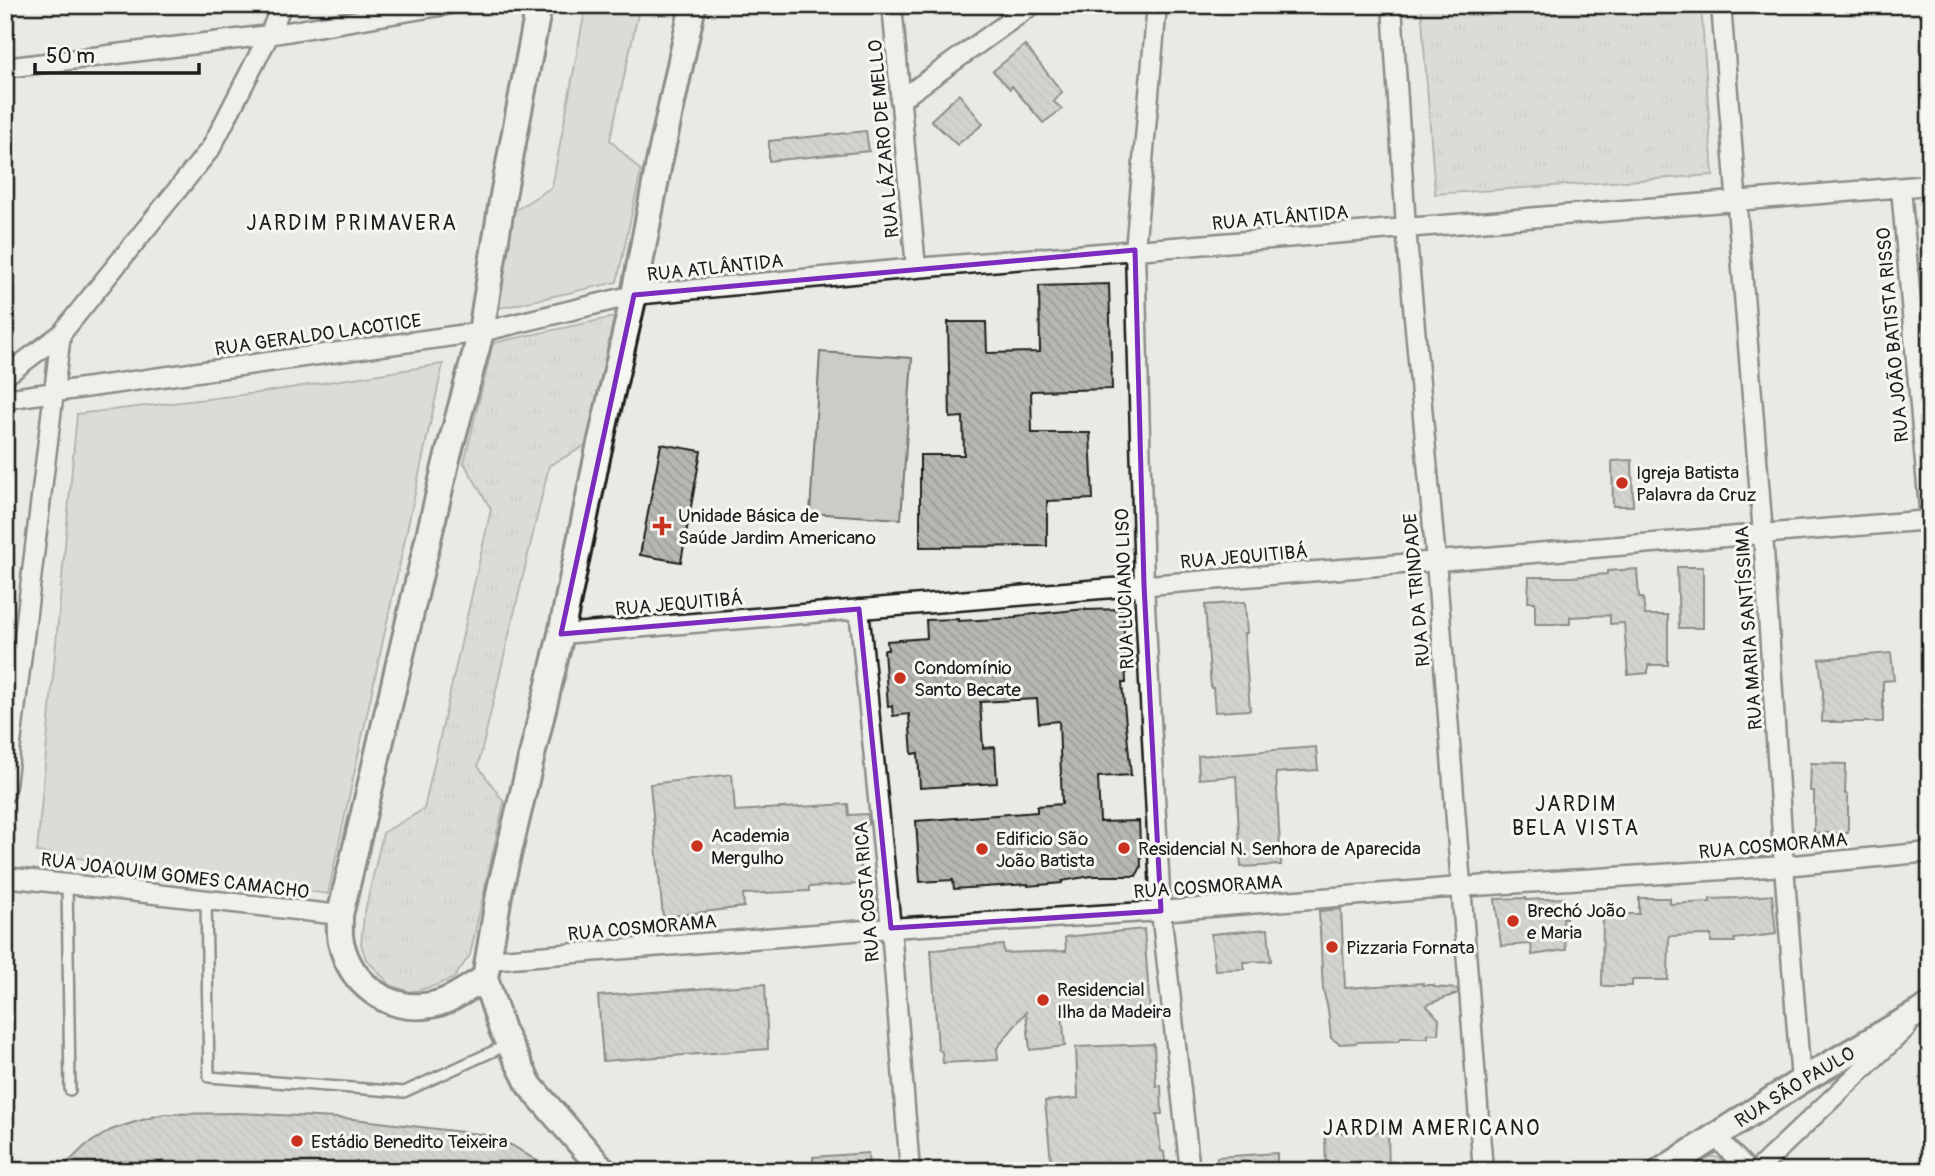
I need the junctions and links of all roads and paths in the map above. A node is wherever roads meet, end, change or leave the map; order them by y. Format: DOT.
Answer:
graph roads {
  1 [pos="282,5"];
  2 [pos="446,5"];
  3 [pos="539,5"];
  4 [pos="693,5"];
  5 [pos="891,5"];
  6 [pos="1032,5"];
  7 [pos="1157,5"];
  8 [pos="1392,5"];
  9 [pos="1721,5"];
  10 [pos="269,35"];
  11 [pos="5,68"];
  12 [pos="900,100"];
  13 [pos="1930,185"];
  14 [pos="1900,188"];
  15 [pos="1736,200"];
  16 [pos="1406,228"];
  17 [pos="1135,250"];
  18 [pos="916,268"];
  19 [pos="634,295"];
  20 [pos="481,332"];
  21 [pos="61,334"];
  22 [pos="5,376"];
  23 [pos="55,392"];
  24 [pos="5,399"];
  25 [pos="1930,520"];
  26 [pos="1763,534"];
  27 [pos="1436,561"];
  28 [pos="1144,585"];
  29 [pos="859,609"];
  30 [pos="561,635"];
  31 [pos="5,793"];
  32 [pos="1930,852"];
  33 [pos="1784,866"];
  34 [pos="5,877"];
  35 [pos="67,884"];
  36 [pos="1460,887"];
  37 [pos="206,900"];
  38 [pos="1161,911"];
  39 [pos="340,915"];
  40 [pos="891,929"];
  41 [pos="487,969"];
  42 [pos="1929,1007"];
  43 [pos="509,1044"];
  44 [pos="1801,1081"];
  45 [pos="70,1090"];
  46 [pos="1716,1136"];
  47 [pos="604,1171"];
  48 [pos="909,1171"];
  49 [pos="1189,1171"];
  50 [pos="1483,1171"];
  51 [pos="1661,1171"];
  52 [pos="1749,1171"];
  53 [pos="1756,1171"];
  1 -- 10 [label="street"];
  2 -- 10 [label="street"];
  3 -- 20 [label="main road"];
  4 -- 19 [label="main road"];
  5 -- 12 [label="street, RUA LÁZARO DE MELLO"];
  6 -- 12 [label="street"];
  7 -- 17 [label="street, RUA LUCIANO LISO"];
  8 -- 16 [label="street, RUA DA TRINDADE"];
  9 -- 15 [label="street, RUA MARIA SANTÍSSIMA"];
  10 -- 11 [label="street"];
  10 -- 21 [label="street"];
  12 -- 18 [label="street, RUA LÁZARO DE MELLO"];
  13 -- 14 [label="street, RUA ATLÂNTIDA"];
  14 -- 15 [label="street, RUA ATLÂNTIDA"];
  14 -- 25 [label="street, RUA JOÃO BATISTA RISSO"];
  15 -- 16 [label="street, RUA ATLÂNTIDA"];
  15 -- 26 [label="street, RUA MARIA SANTÍSSIMA"];
  16 -- 17 [label="street, RUA ATLÂNTIDA"];
  16 -- 27 [label="street, RUA DA TRINDADE"];
  17 -- 18 [label="street, RUA ATLÂNTIDA"];
  17 -- 28 [label="street, RUA LUCIANO LISO"];
  18 -- 19 [label="street, RUA ATLÂNTIDA"];
  19 -- 20 [label="street, RUA GERALDO LACOTICE"];
  19 -- 30 [label="main road"];
  20 -- 23 [label="street, RUA GERALDO LACOTICE"];
  20 -- 39 [label="main road"];
  21 -- 22 [label="street"];
  21 -- 23 [label="street"];
  23 -- 24 [label="street, RUA GERALDO LACOTICE"];
  23 -- 31 [label="street"];
  25 -- 26 [label="street, RUA JEQUITIBÁ"];
  26 -- 27 [label="street, RUA JEQUITIBÁ"];
  26 -- 33 [label="street, RUA MARIA SANTÍSSIMA"];
  27 -- 28 [label="street, RUA JEQUITIBÁ"];
  27 -- 36 [label="street, RUA DA TRINDADE"];
  28 -- 29 [label="street, RUA JEQUITIBÁ"];
  28 -- 38 [label="street, RUA LUCIANO LISO"];
  29 -- 30 [label="street, RUA JEQUITIBÁ"];
  29 -- 40 [label="street, RUA COSTA RICA"];
  30 -- 41 [label="main road"];
  32 -- 33 [label="street, RUA COSMORAMA"];
  33 -- 36 [label="street, RUA COSMORAMA"];
  33 -- 44 [label="street, RUA MARIA SANTÍSSIMA"];
  34 -- 35 [label="street, RUA JOAQUIM GOMES CAMACHO"];
  35 -- 37 [label="street, RUA JOAQUIM GOMES CAMACHO"];
  35 -- 45 [label="lane"];
  36 -- 38 [label="street, RUA COSMORAMA"];
  36 -- 50 [label="street, RUA DA TRINDADE"];
  37 -- 39 [label="street, RUA JOAQUIM GOMES CAMACHO"];
  37 -- 43 [label="lane"];
  38 -- 40 [label="street, RUA COSMORAMA"];
  38 -- 49 [label="street, RUA LUCIANO LISO"];
  39 -- 41 [label="main road"];
  40 -- 41 [label="street, RUA COSMORAMA"];
  40 -- 48 [label="street, RUA COSTA RICA"];
  41 -- 43 [label="main road"];
  42 -- 44 [label="main road, RUA SÃO PAULO"];
  42 -- 53 [label="street"];
  43 -- 47 [label="main road"];
  44 -- 46 [label="main road, RUA SÃO PAULO"];
  46 -- 51 [label="main road, RUA SÃO PAULO"];
  46 -- 52 [label="street"];
}
